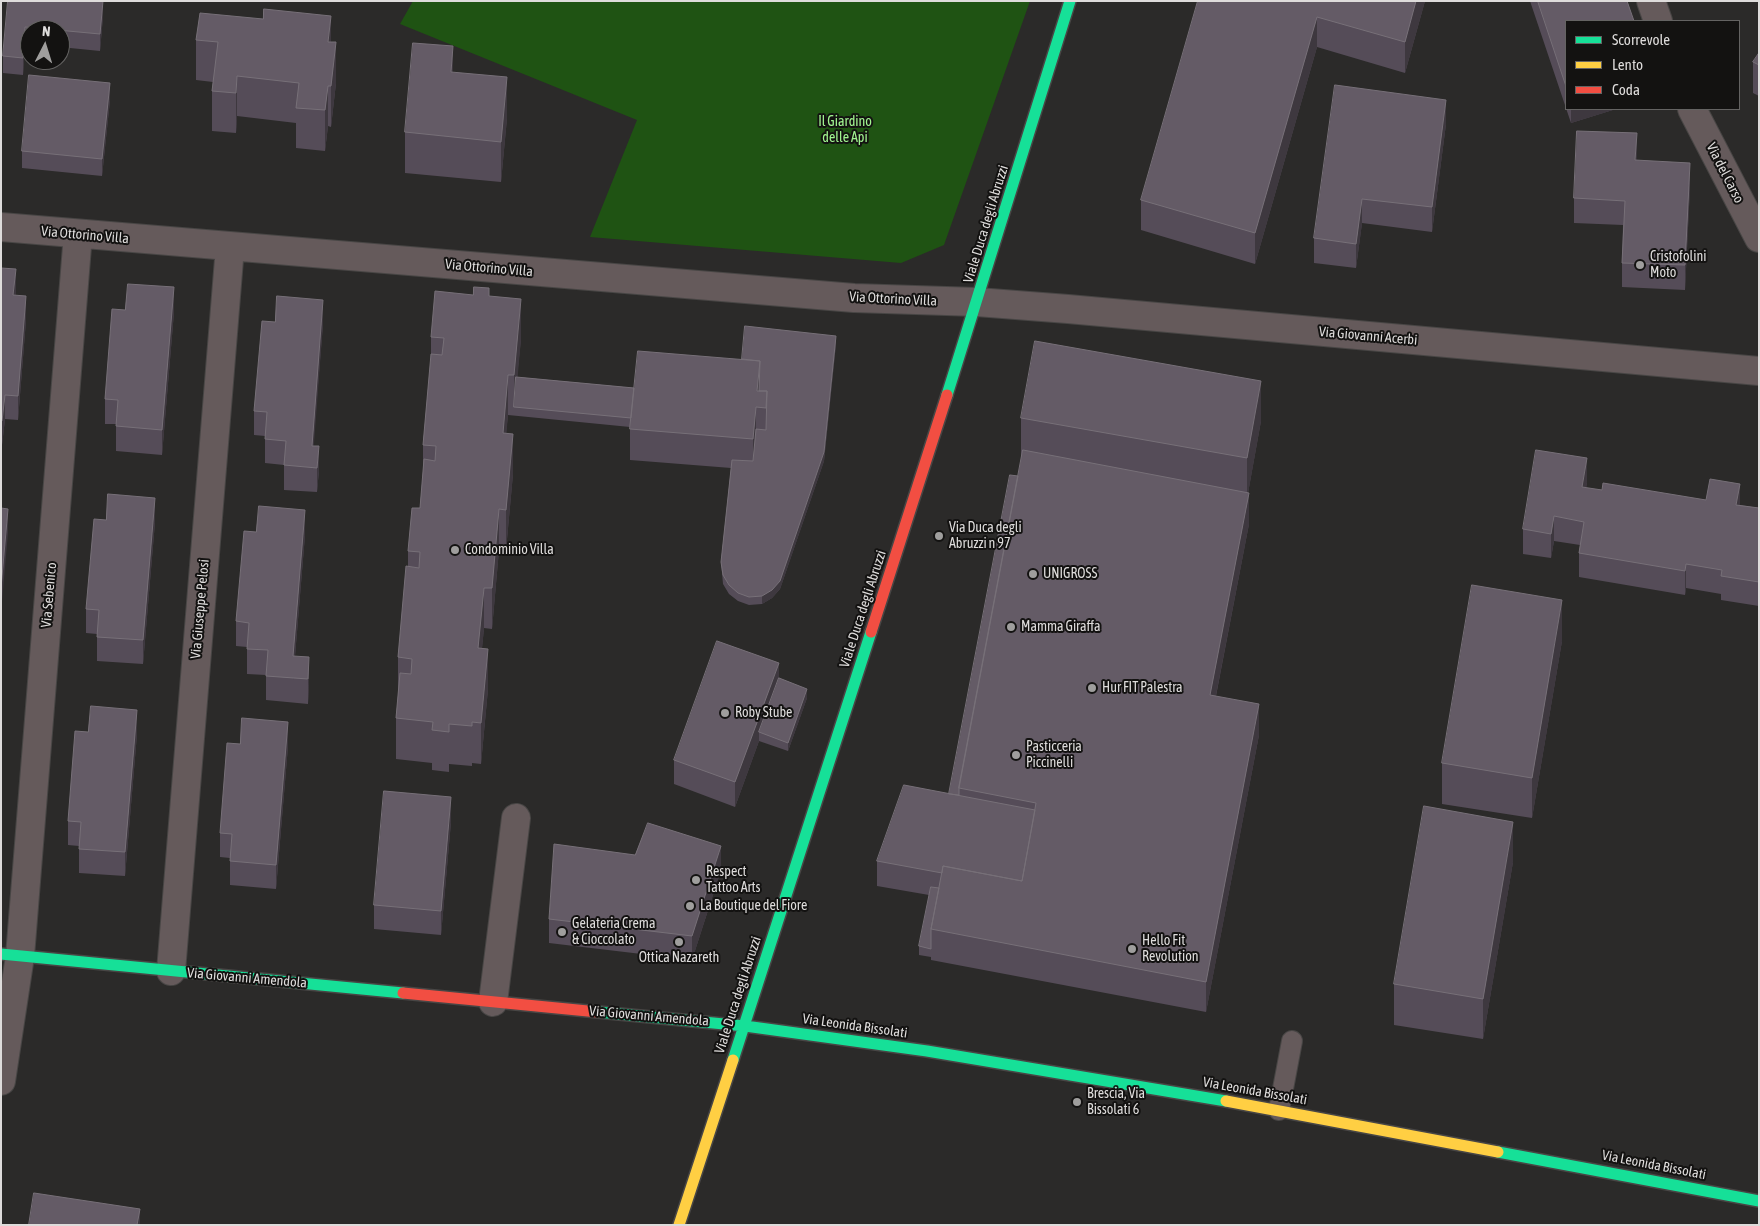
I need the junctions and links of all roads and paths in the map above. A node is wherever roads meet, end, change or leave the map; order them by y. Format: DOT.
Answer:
graph roads {
  1 [pos="1070,1"];
  2 [pos="1651,1"];
  3 [pos="1658,20"];
  4 [pos="1693,110"];
  5 [pos="1,228"];
  6 [pos="78,234"];
  7 [pos="1759,238"];
  8 [pos="230,247"];
  9 [pos="977,302"];
  10 [pos="1759,370"];
  11 [pos="516,818"];
  12 [pos="10,955"];
  13 [pos="171,971"];
  14 [pos="493,1002"];
  15 [pos="745,1026"];
  16 [pos="1292,1041"];
  17 [pos="1,1081"];
  18 [pos="1279,1110"];
  19 [pos="1759,1200"];
  20 [pos="679,1225"];
  1 -- 9 [label="street, Viale Duca degli Abruzzi"];
  2 -- 3 [label="street"];
  4 -- 7 [label="street, Via del Carso"];
  5 -- 6 [label="street, Via Ottorino Villa"];
  6 -- 8 [label="street, Via Ottorino Villa"];
  6 -- 12 [label="street, Via Sebenico"];
  8 -- 9 [label="street, Via Ottorino Villa"];
  8 -- 13 [label="street, Via Giuseppe Pelosi"];
  9 -- 10 [label="street, Via Giovanni Acerbi"];
  9 -- 15 [label="street, Viale Duca degli Abruzzi"];
  11 -- 14 [label="street"];
  12 -- 13 [label="street, Via Giovanni Amendola"];
  12 -- 17 [label="street, Via Sebenico"];
  13 -- 14 [label="street, Via Giovanni Amendola"];
  14 -- 15 [label="street, Via Giovanni Amendola"];
  15 -- 18 [label="street, Via Leonida Bissolati"];
  15 -- 20 [label="street, Viale Duca degli Abruzzi"];
  16 -- 18 [label="lane"];
  18 -- 19 [label="street, Via Leonida Bissolati"];
}
